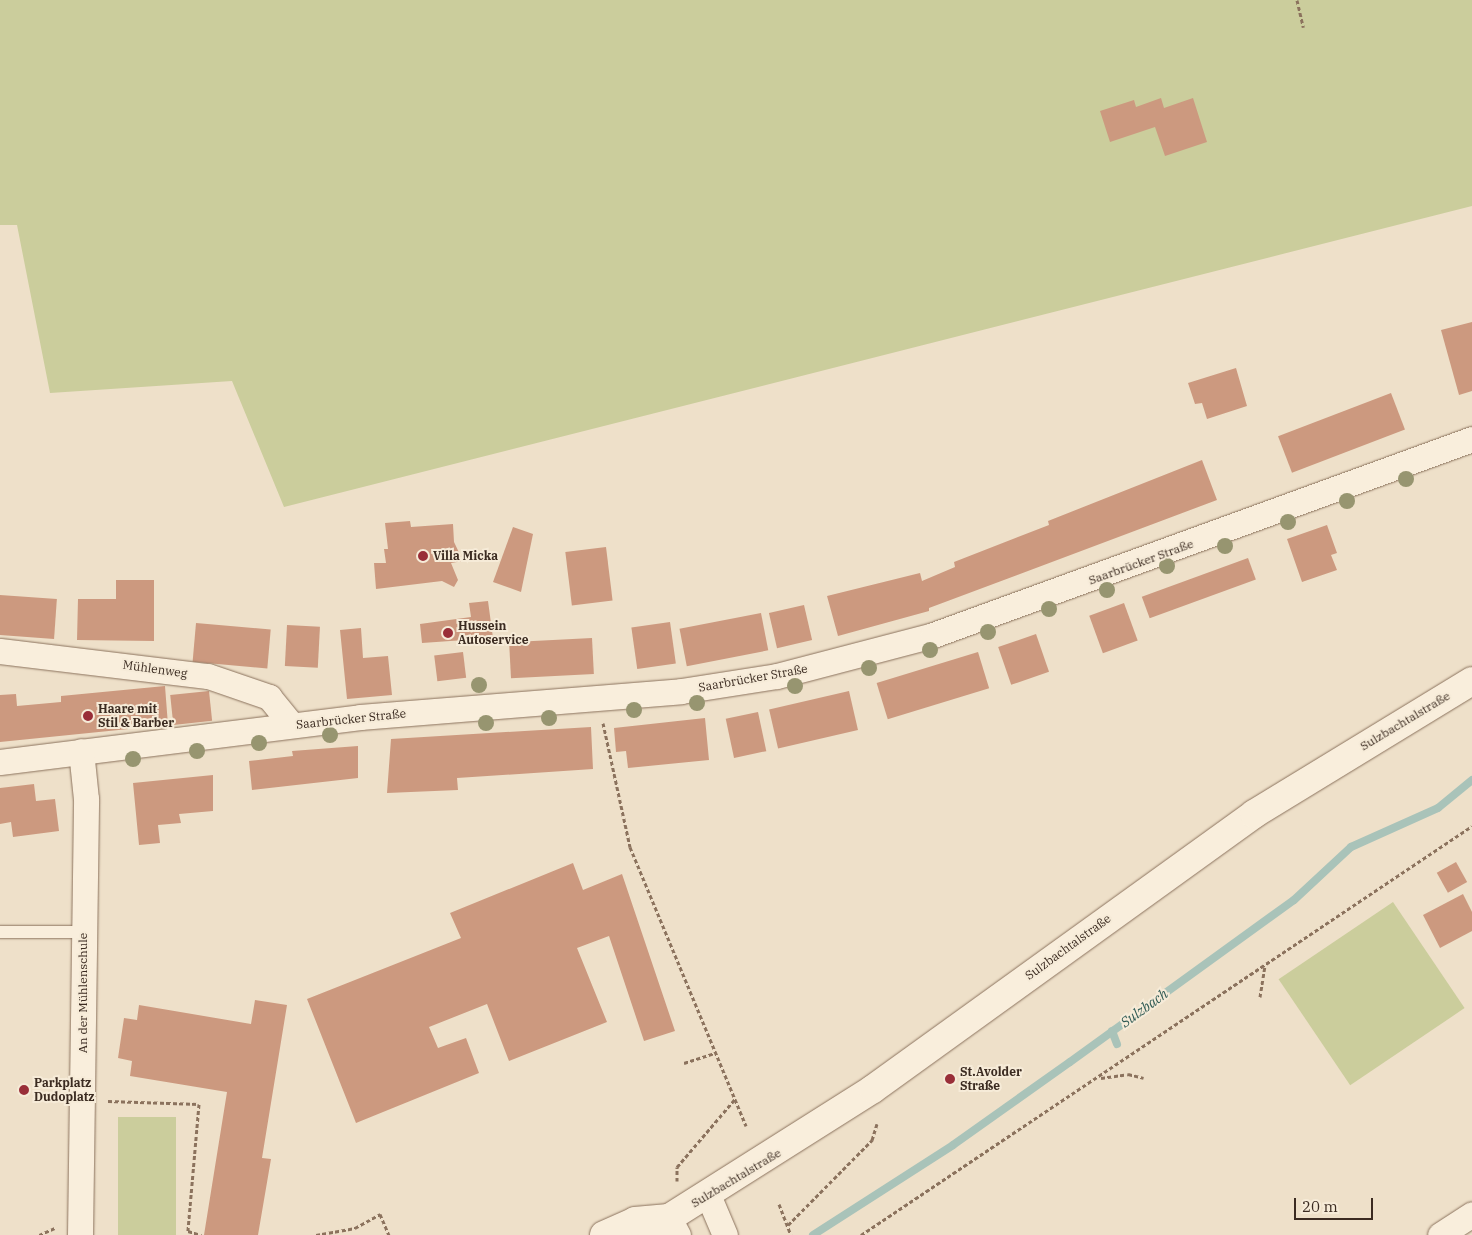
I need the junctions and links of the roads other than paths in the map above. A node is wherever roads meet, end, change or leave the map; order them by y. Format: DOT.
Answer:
graph roads {
  1 [pos="1472,440"];
  2 [pos="0,651"];
  3 [pos="1472,681"];
  4 [pos="292,725"];
  5 [pos="81,751"];
  6 [pos="0,762"];
  7 [pos="0,932"];
  8 [pos="84,932"];
  9 [pos="708,1195"];
  10 [pos="1472,1214"];
  11 [pos="658,1227"];
  12 [pos="80,1235"];
  13 [pos="604,1235"];
  14 [pos="725,1235"];
  15 [pos="1440,1235"];
  1 -- 4 [label="street, Saarbrücker Straße"];
  2 -- 4 [label="street, Mühlenweg"];
  3 -- 9 [label="main road, Sulzbachtalstraße"];
  4 -- 5 [label="street, Saarbrücker Straße"];
  5 -- 6 [label="street, Saarbrücker Straße"];
  5 -- 8 [label="street, An der Mühlenschule"];
  7 -- 8 [label="lane"];
  8 -- 12 [label="street, An der Mühlenschule"];
  9 -- 11 [label="main road, Sulzbachtalstraße"];
  9 -- 14 [label="street"];
  10 -- 15 [label="street"];
  11 -- 13 [label="main road, Sulzbachtalstraße"];
}
